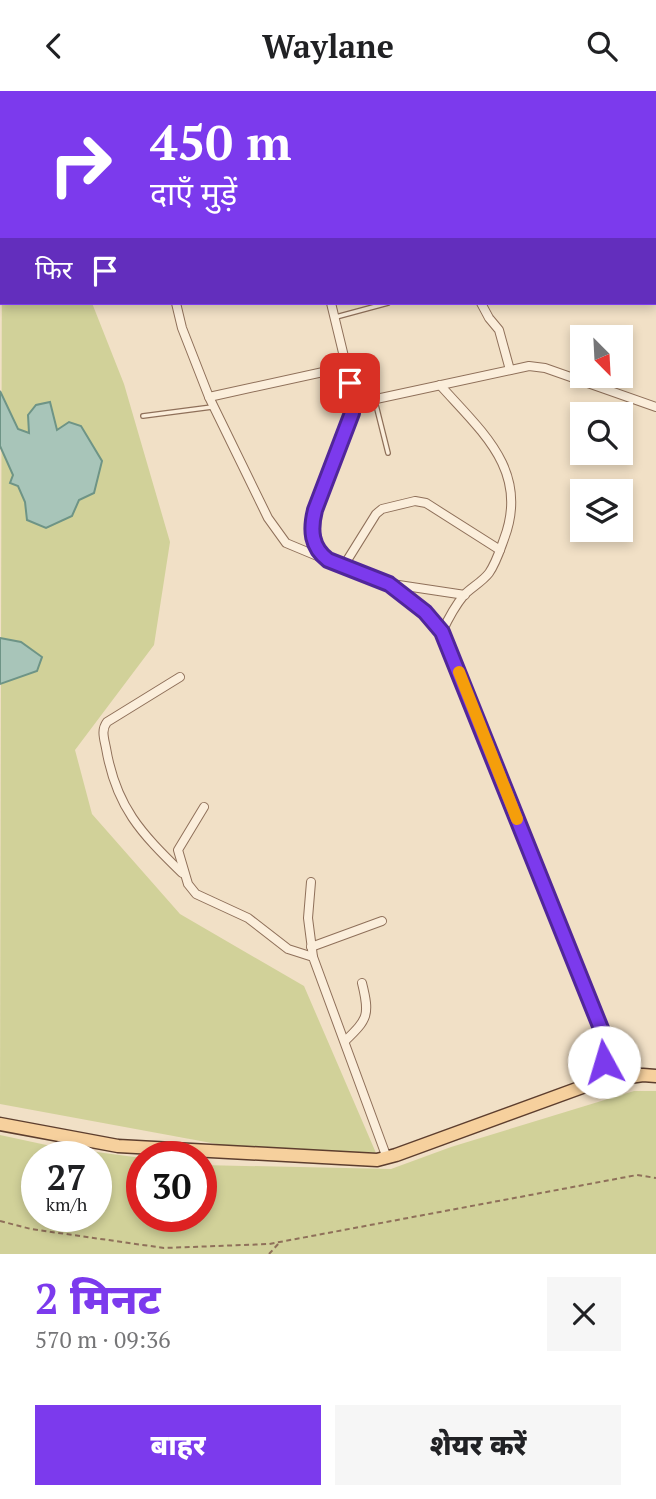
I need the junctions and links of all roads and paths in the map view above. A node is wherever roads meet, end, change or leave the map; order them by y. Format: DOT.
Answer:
graph roads {
  1 [pos="177,305"];
  2 [pos="331,305"];
  3 [pos="380,305"];
  4 [pos="482,305"];
  5 [pos="334,317"];
  6 [pos="346,367"];
  7 [pos="510,370"];
  8 [pos="440,385"];
  9 [pos="209,397"];
  10 [pos="374,399"];
  11 [pos="354,404"];
  12 [pos="214,407"];
  13 [pos="656,407"];
  14 [pos="143,416"];
  15 [pos="388,453"];
  16 [pos="500,550"];
  17 [pos="328,560"];
  18 [pos="343,568"];
  19 [pos="389,584"];
  20 [pos="464,595"];
  21 [pos="442,632"];
  22 [pos="180,677"];
  23 [pos="204,807"];
  24 [pos="185,876"];
  25 [pos="311,882"];
  26 [pos="382,921"];
  27 [pos="311,947"];
  28 [pos="313,957"];
  29 [pos="362,983"];
  30 [pos="345,1041"];
  31 [pos="610,1051"];
  32 [pos="650,1075"];
  33 [pos="596,1082"];
  34 [pos="0,1124"];
  35 [pos="387,1158"];
  36 [pos="656,1178"];
  37 [pos="0,1221"];
  38 [pos="281,1242"];
  39 [pos="269,1254"];
  1 -- 9 [label="street"];
  2 -- 5 [label="street"];
  3 -- 5 [label="lane"];
  4 -- 7 [label="street"];
  5 -- 6 [label="street"];
  6 -- 9 [label="street"];
  6 -- 11 [label="street"];
  7 -- 8 [label="street"];
  7 -- 13 [label="street"];
  8 -- 10 [label="street"];
  8 -- 16 [label="street"];
  9 -- 12 [label="street"];
  10 -- 11 [label="street"];
  10 -- 15 [label="lane"];
  11 -- 17 [label="street"];
  12 -- 14 [label="lane"];
  12 -- 17 [label="street"];
  16 -- 18 [label="street"];
  16 -- 20 [label="street"];
  17 -- 18 [label="street"];
  18 -- 19 [label="street"];
  19 -- 20 [label="street"];
  19 -- 21 [label="street"];
  20 -- 21 [label="street"];
  21 -- 31 [label="street"];
  22 -- 24 [label="street"];
  23 -- 24 [label="street"];
  24 -- 28 [label="street"];
  25 -- 27 [label="street"];
  26 -- 27 [label="street"];
  27 -- 28 [label="street"];
  28 -- 30 [label="street"];
  29 -- 30 [label="street"];
  30 -- 35 [label="street"];
  31 -- 32 [label="street"];
  31 -- 33 [label="street"];
  32 -- 33 [label="main road"];
  33 -- 35 [label="main road"];
  34 -- 35 [label="main road"];
  36 -- 38 [label="path"];
  37 -- 38 [label="path"];
  38 -- 39 [label="path"];
}
